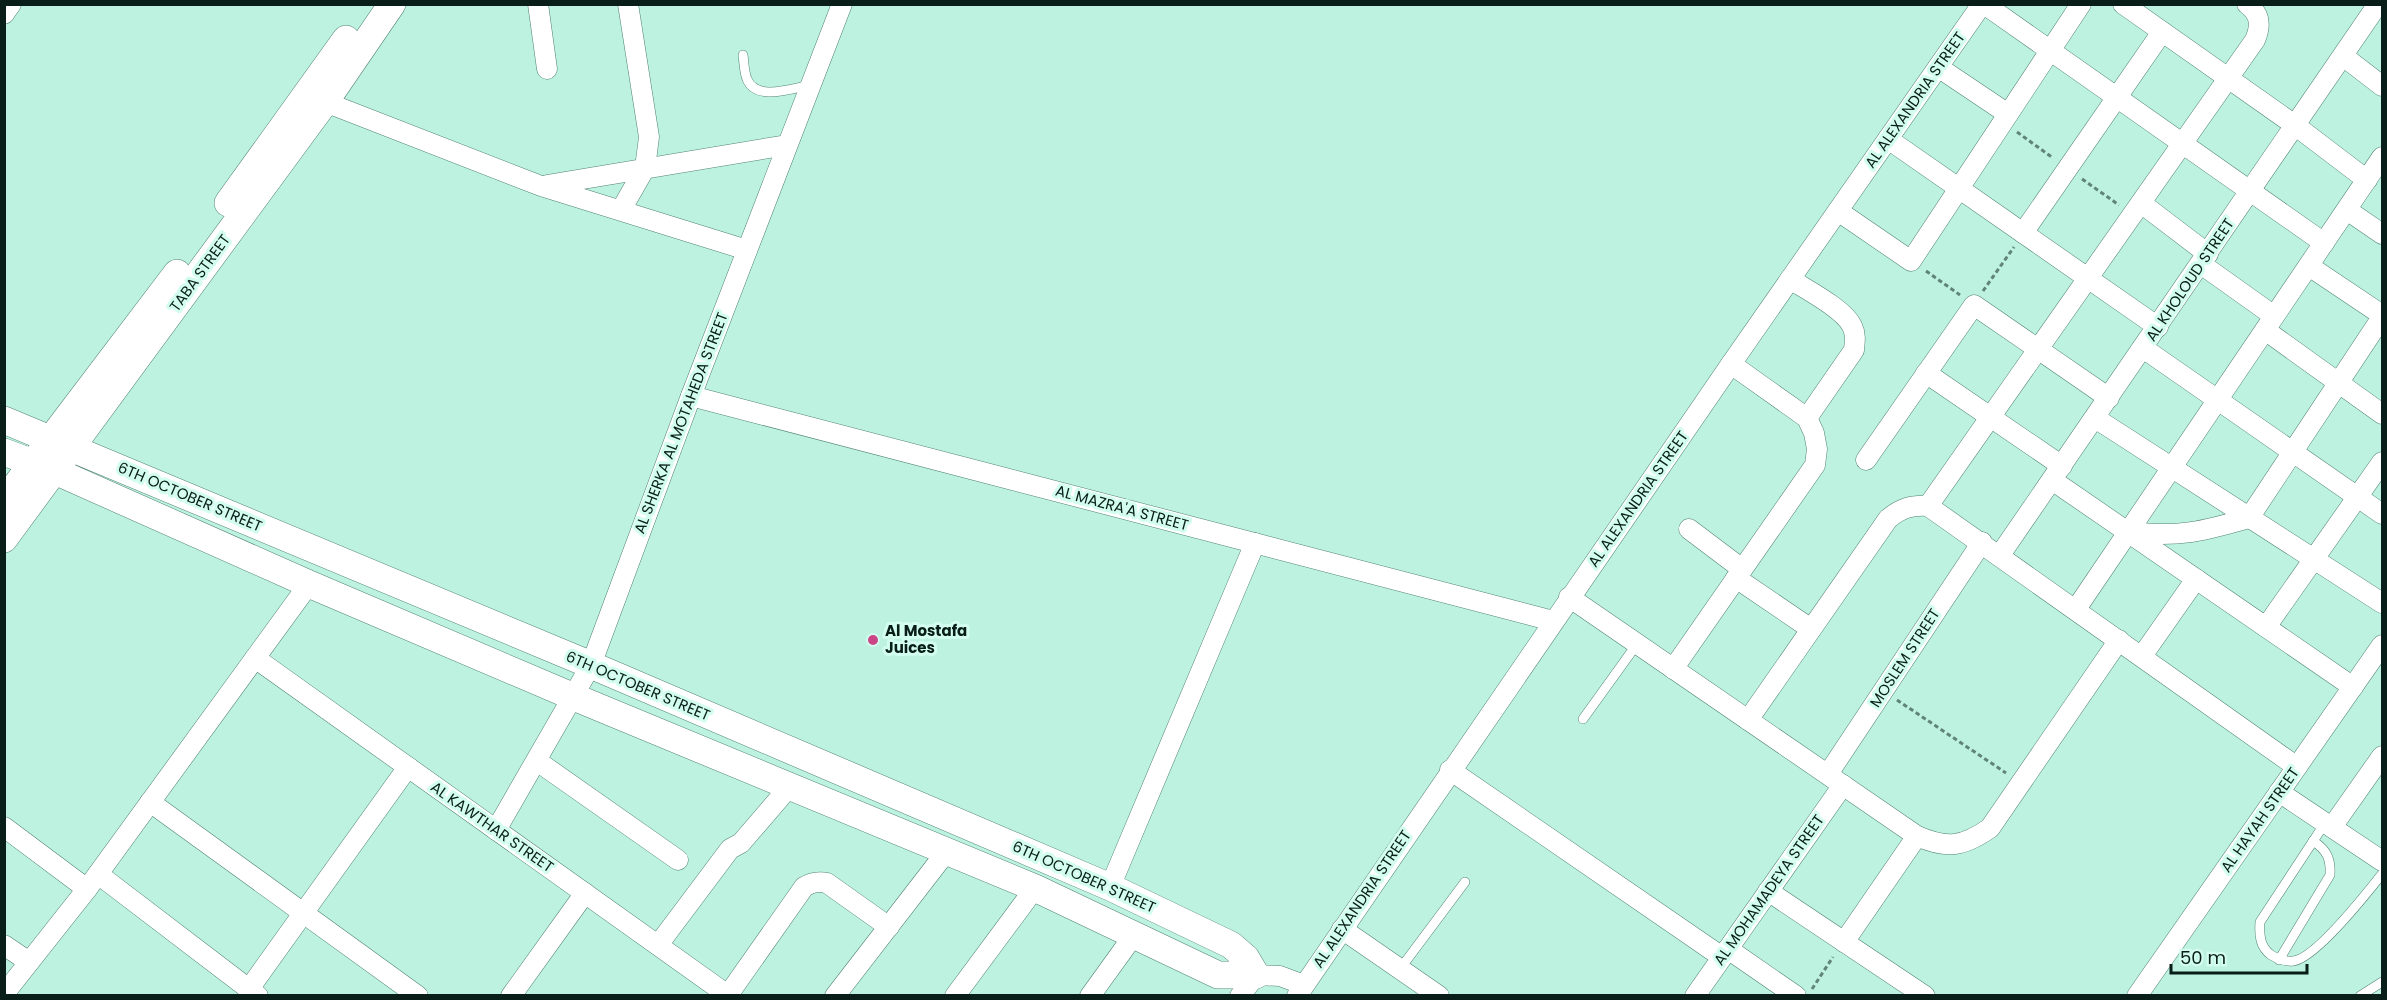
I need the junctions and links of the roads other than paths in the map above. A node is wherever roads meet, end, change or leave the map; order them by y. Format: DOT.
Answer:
graph roads {
  1 [pos="11,4"];
  2 [pos="372,4"];
  3 [pos="392,4"];
  4 [pos="538,4"];
  5 [pos="628,4"];
  6 [pos="842,4"];
  7 [pos="1983,4"];
  8 [pos="2081,4"];
  9 [pos="2123,4"];
  10 [pos="2247,4"];
  11 [pos="2378,4"];
  12 [pos="4,14"];
  13 [pos="2162,32"];
  14 [pos="2050,51"];
  15 [pos="743,55"];
  16 [pos="2343,56"];
  17 [pos="1938,67"];
  18 [pos="547,69"];
  19 [pos="2228,79"];
  20 [pos="811,85"];
  21 [pos="2382,86"];
  22 [pos="2117,98"];
  23 [pos="325,102"];
  24 [pos="2008,114"];
  25 [pos="2296,126"];
  26 [pos="1888,139"];
  27 [pos="2182,144"];
  28 [pos="787,145"];
  29 [pos="2382,157"];
  30 [pos="645,168"];
  31 [pos="2367,180"];
  32 [pos="541,186"];
  33 [pos="1959,189"];
  34 [pos="2251,192"];
  35 [pos="2141,203"];
  36 [pos="621,210"];
  37 [pos="2347,210"];
  38 [pos="1838,211"];
  39 [pos="2023,233"];
  40 [pos="2382,234"];
  41 [pos="2324,243"];
  42 [pos="747,250"];
  43 [pos="2204,259"];
  44 [pos="2309,266"];
  45 [pos="2088,278"];
  46 [pos="1790,279"];
  47 [pos="2382,316"];
  48 [pos="2270,323"];
  49 [pos="2158,327"];
  50 [pos="2143,348"];
  51 [pos="2038,349"];
  52 [pos="1731,364"];
  53 [pos="1926,373"];
  54 [pos="2339,382"];
  55 [pos="691,396"];
  56 [pos="2109,398"];
  57 [pos="2218,400"];
  58 [pos="2382,414"];
  59 [pos="1991,417"];
  60 [pos="1807,418"];
  61 [pos="2095,418"];
  62 [pos="4,420"];
  63 [pos="61,443"];
  64 [pos="4,452"];
  65 [pos="2293,452"];
  66 [pos="1866,460"];
  67 [pos="2382,462"];
  68 [pos="44,467"];
  69 [pos="2172,467"];
  70 [pos="2057,473"];
  71 [pos="2358,497"];
  72 [pos="4,501"];
  73 [pos="1928,506"];
  74 [pos="2382,514"];
  75 [pos="2249,518"];
  76 [pos="1689,529"];
  77 [pos="2128,532"];
  78 [pos="4,539"];
  79 [pos="1982,542"];
  80 [pos="1255,543"];
  81 [pos="2000,555"];
  82 [pos="2314,559"];
  83 [pos="1739,573"];
  84 [pos="2196,579"];
  85 [pos="309,584"];
  86 [pos="1569,597"];
  87 [pos="2382,603"];
  88 [pos="2076,609"];
  89 [pos="1553,621"];
  90 [pos="2266,627"];
  91 [pos="1811,629"];
  92 [pos="2120,640"];
  93 [pos="1637,644"];
  94 [pos="2382,645"];
  95 [pos="2142,656"];
  96 [pos="255,658"];
  97 [pos="591,665"];
  98 [pos="1673,669"];
  99 [pos="2353,687"];
  100 [pos="574,697"];
  101 [pos="1583,719"];
  102 [pos="1748,720"];
  103 [pos="2382,756"];
  104 [pos="537,760"];
  105 [pos="2297,766"];
  106 [pos="408,767"];
  107 [pos="1450,770"];
  108 [pos="1835,780"];
  109 [pos="790,786"];
  110 [pos="2279,792"];
  111 [pos="150,802"];
  112 [pos="2329,825"];
  113 [pos="496,830"];
  114 [pos="8,836"];
  115 [pos="1917,836"];
  116 [pos="2313,841"];
  117 [pos="947,851"];
  118 [pos="678,860"];
  119 [pos="2382,861"];
  120 [pos="2382,874"];
  121 [pos="92,882"];
  122 [pos="1465,882"];
  123 [pos="1110,887"];
  124 [pos="1035,888"];
  125 [pos="1768,891"];
  126 [pos="585,893"];
  127 [pos="304,913"];
  128 [pos="889,927"];
  129 [pos="1342,929"];
  130 [pos="1134,935"];
  131 [pos="1844,942"];
  132 [pos="4,945"];
  133 [pos="658,945"];
  134 [pos="1725,953"];
  135 [pos="2279,960"];
  136 [pos="29,962"];
  137 [pos="1400,969"];
  138 [pos="2382,982"];
  139 [pos="1248,985"];
  140 [pos="1300,990"];
  141 [pos="252,993"];
  142 [pos="4,994"];
  143 [pos="1918,994"];
  144 [pos="728,995"];
  145 [pos="418,996"];
  146 [pos="511,996"];
  147 [pos="835,996"];
  148 [pos="955,996"];
  149 [pos="1090,996"];
  150 [pos="1439,996"];
  151 [pos="1695,996"];
  152 [pos="1796,996"];
  153 [pos="2137,996"];
  154 [pos="2360,996"];
  1 -- 12 [label="street"];
  2 -- 63 [label="street, TABA STREET"];
  3 -- 23 [label="street, TABA STREET"];
  4 -- 18 [label="street"];
  5 -- 30 [label="street"];
  6 -- 20 [label="street, AL SHERKA AL MOTAHEDA STREET"];
  7 -- 14 [label="street"];
  7 -- 17 [label="street, AL ALEXANDRIA STREET"];
  8 -- 14 [label="street"];
  9 -- 13 [label="street"];
  10 -- 19 [label="street"];
  11 -- 16 [label="street, AL KHOLOUD STREET"];
  13 -- 19 [label="street"];
  13 -- 22 [label="street"];
  14 -- 22 [label="street"];
  14 -- 24 [label="street"];
  15 -- 20 [label="lane"];
  16 -- 21 [label="street"];
  16 -- 25 [label="street, AL KHOLOUD STREET"];
  17 -- 24 [label="street"];
  17 -- 26 [label="street, AL ALEXANDRIA STREET"];
  19 -- 25 [label="street"];
  19 -- 27 [label="street"];
  20 -- 28 [label="street, AL SHERKA AL MOTAHEDA STREET"];
  22 -- 27 [label="street"];
  22 -- 39 [label="street"];
  23 -- 32 [label="street"];
  23 -- 63 [label="street, TABA STREET"];
  24 -- 33 [label="street"];
  25 -- 31 [label="street"];
  25 -- 34 [label="street, AL KHOLOUD STREET"];
  26 -- 33 [label="street"];
  26 -- 38 [label="street, AL ALEXANDRIA STREET"];
  27 -- 34 [label="street"];
  27 -- 35 [label="street"];
  28 -- 30 [label="street"];
  28 -- 42 [label="street, AL SHERKA AL MOTAHEDA STREET"];
  29 -- 31 [label="street"];
  30 -- 32 [label="street"];
  30 -- 36 [label="street"];
  31 -- 37 [label="street"];
  32 -- 36 [label="street"];
  33 -- 38 [label="street"];
  33 -- 39 [label="street"];
  34 -- 41 [label="street"];
  34 -- 43 [label="street, AL KHOLOUD STREET"];
  35 -- 43 [label="street"];
  35 -- 45 [label="street"];
  36 -- 42 [label="street"];
  37 -- 40 [label="street"];
  37 -- 41 [label="street"];
  38 -- 46 [label="street, AL ALEXANDRIA STREET"];
  39 -- 45 [label="street"];
  41 -- 44 [label="street"];
  42 -- 55 [label="street, AL SHERKA AL MOTAHEDA STREET"];
  43 -- 48 [label="street"];
  43 -- 49 [label="street, AL KHOLOUD STREET"];
  44 -- 47 [label="street"];
  44 -- 48 [label="street"];
  45 -- 49 [label="street"];
  45 -- 51 [label="street"];
  46 -- 52 [label="street, AL ALEXANDRIA STREET"];
  46 -- 60 [label="street"];
  47 -- 54 [label="street"];
  48 -- 54 [label="street"];
  48 -- 57 [label="street"];
  49 -- 50 [label="street, AL KHOLOUD STREET"];
  50 -- 56 [label="street, AL KHOLOUD STREET"];
  50 -- 57 [label="street"];
  51 -- 53 [label="street"];
  51 -- 56 [label="street"];
  51 -- 59 [label="street"];
  52 -- 60 [label="street"];
  52 -- 86 [label="street, AL ALEXANDRIA STREET"];
  53 -- 59 [label="street"];
  53 -- 66 [label="street"];
  54 -- 58 [label="street"];
  54 -- 65 [label="street"];
  55 -- 80 [label="street, AL MAZRA'A STREET"];
  55 -- 97 [label="street, AL SHERKA AL MOTAHEDA STREET"];
  56 -- 61 [label="street, AL KHOLOUD STREET"];
  57 -- 65 [label="street"];
  57 -- 69 [label="street"];
  59 -- 70 [label="street"];
  59 -- 73 [label="street"];
  60 -- 83 [label="street"];
  61 -- 69 [label="street"];
  61 -- 70 [label="street, AL KHOLOUD STREET"];
  62 -- 63 [label="street, 6TH OCTOBER STREET"];
  63 -- 68 [label="street, TABA STREET"];
  63 -- 97 [label="street, 6TH OCTOBER STREET"];
  64 -- 68 [label="street, 6TH OCTOBER STREET"];
  65 -- 71 [label="street"];
  65 -- 75 [label="street"];
  67 -- 71 [label="street"];
  68 -- 72 [label="street, TABA STREET"];
  68 -- 78 [label="street, TABA STREET"];
  68 -- 85 [label="street, 6TH OCTOBER STREET"];
  69 -- 75 [label="street"];
  69 -- 77 [label="street"];
  70 -- 77 [label="street"];
  70 -- 81 [label="street, AL KHOLOUD STREET"];
  71 -- 74 [label="street"];
  71 -- 82 [label="street"];
  73 -- 79 [label="street"];
  73 -- 91 [label="street"];
  75 -- 77 [label="street"];
  75 -- 82 [label="street"];
  76 -- 83 [label="street"];
  77 -- 84 [label="street"];
  77 -- 88 [label="street"];
  79 -- 81 [label="street"];
  79 -- 108 [label="street, MOSLEM STREET"];
  80 -- 89 [label="street, AL MAZRA'A STREET"];
  80 -- 123 [label="street"];
  81 -- 88 [label="street"];
  82 -- 87 [label="street"];
  82 -- 90 [label="street"];
  83 -- 91 [label="street"];
  83 -- 98 [label="street"];
  84 -- 90 [label="street"];
  84 -- 95 [label="street"];
  85 -- 96 [label="street"];
  85 -- 100 [label="street, 6TH OCTOBER STREET"];
  86 -- 89 [label="street, AL ALEXANDRIA STREET"];
  86 -- 93 [label="street"];
  88 -- 92 [label="street"];
  89 -- 107 [label="street, AL ALEXANDRIA STREET"];
  90 -- 99 [label="street"];
  91 -- 102 [label="street"];
  92 -- 95 [label="street"];
  92 -- 115 [label="street"];
  93 -- 98 [label="street"];
  93 -- 101 [label="lane"];
  94 -- 99 [label="street, AL HAYAH STREET"];
  95 -- 105 [label="street"];
  96 -- 106 [label="street, AL KAWTHAR STREET"];
  96 -- 111 [label="street"];
  97 -- 100 [label="street, AL SHERKA AL MOTAHEDA STREET"];
  97 -- 123 [label="street, 6TH OCTOBER STREET"];
  98 -- 102 [label="street"];
  99 -- 105 [label="street, AL HAYAH STREET"];
  100 -- 104 [label="street, AL SHERKA AL MOTAHEDA STREET"];
  100 -- 109 [label="street, 6TH OCTOBER STREET"];
  102 -- 108 [label="street"];
  103 -- 112 [label="street"];
  104 -- 113 [label="street, AL SHERKA AL MOTAHEDA STREET"];
  104 -- 118 [label="street"];
  105 -- 110 [label="street, AL HAYAH STREET"];
  106 -- 113 [label="street, AL KAWTHAR STREET"];
  106 -- 127 [label="street"];
  107 -- 129 [label="street, AL ALEXANDRIA STREET"];
  107 -- 134 [label="street"];
  108 -- 115 [label="street"];
  108 -- 125 [label="street, AL MOHAMADEYA STREET"];
  109 -- 117 [label="street, 6TH OCTOBER STREET"];
  109 -- 133 [label="street"];
  110 -- 112 [label="street"];
  110 -- 153 [label="street, AL HAYAH STREET"];
  111 -- 121 [label="street"];
  111 -- 127 [label="street"];
  112 -- 116 [label="lane"];
  112 -- 119 [label="street"];
  113 -- 126 [label="street, AL KAWTHAR STREET"];
  114 -- 121 [label="street"];
  115 -- 131 [label="street"];
  116 -- 135 [label="lane"];
  116 -- 135 [label="lane"];
  117 -- 124 [label="street, 6TH OCTOBER STREET"];
  117 -- 128 [label="street"];
  120 -- 135 [label="lane"];
  121 -- 136 [label="street"];
  121 -- 141 [label="street"];
  122 -- 137 [label="lane"];
  123 -- 139 [label="street, 6TH OCTOBER STREET"];
  124 -- 130 [label="street, 6TH OCTOBER STREET"];
  124 -- 148 [label="street"];
  125 -- 131 [label="street"];
  125 -- 134 [label="street, AL MOHAMADEYA STREET"];
  126 -- 133 [label="street, AL KAWTHAR STREET"];
  126 -- 146 [label="street"];
  127 -- 141 [label="street"];
  127 -- 145 [label="street"];
  128 -- 144 [label="street"];
  128 -- 147 [label="street"];
  129 -- 137 [label="street"];
  129 -- 140 [label="street, AL ALEXANDRIA STREET"];
  130 -- 139 [label="street, 6TH OCTOBER STREET"];
  130 -- 149 [label="street"];
  131 -- 143 [label="street"];
  132 -- 136 [label="street"];
  133 -- 144 [label="street, AL KAWTHAR STREET"];
  134 -- 151 [label="street, AL MOHAMADEYA STREET"];
  134 -- 152 [label="street"];
  136 -- 142 [label="street"];
  137 -- 150 [label="street"];
  138 -- 154 [label="lane"];
  139 -- 140 [label="street, 6TH OCTOBER STREET"];
}
